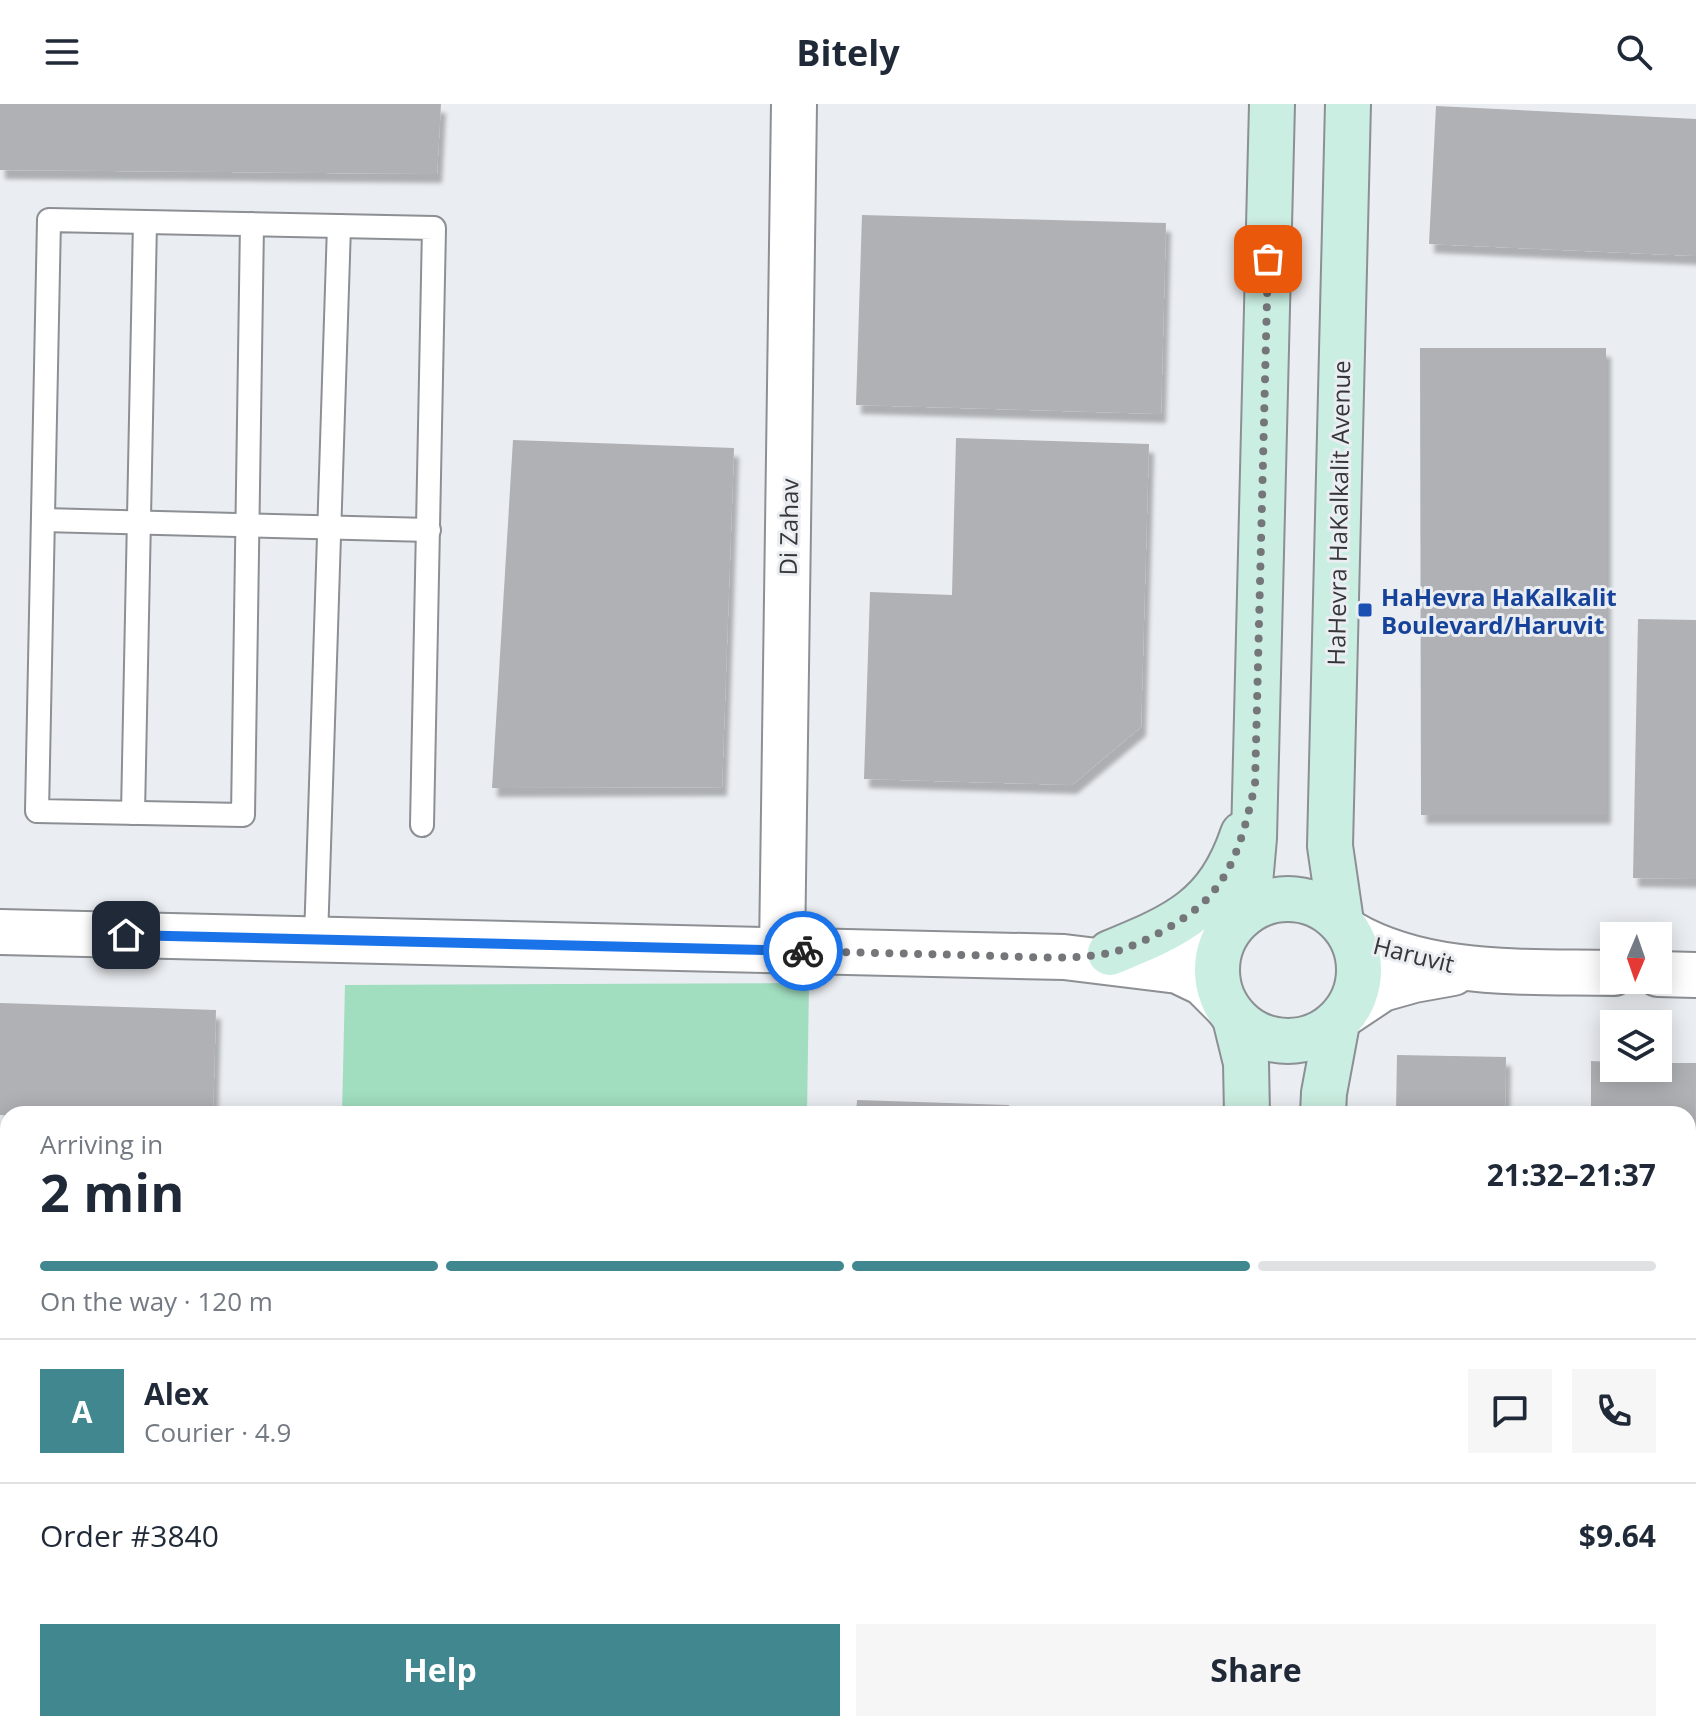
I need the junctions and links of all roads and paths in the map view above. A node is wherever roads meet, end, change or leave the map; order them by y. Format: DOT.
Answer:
graph roads {
  1 [pos="794,104"];
  2 [pos="1272,104"];
  3 [pos="1348,104"];
  4 [pos="145,222"];
  5 [pos="252,224"];
  6 [pos="339,226"];
  7 [pos="43,520"];
  8 [pos="139,522"];
  9 [pos="248,525"];
  10 [pos="329,527"];
  11 [pos="429,530"];
  12 [pos="1255,785"];
  13 [pos="133,813"];
  14 [pos="422,825"];
  15 [pos="1234,924"];
  16 [pos="1345,928"];
  17 [pos="0,932"];
  18 [pos="316,939"];
  19 [pos="782,951"];
  20 [pos="1110,953"];
  21 [pos="1064,957"];
  22 [pos="1479,969"];
  23 [pos="1600,973"];
  24 [pos="1672,974"];
  25 [pos="1696,975"];
  26 [pos="1231,1013"];
  27 [pos="1341,1018"];
  28 [pos="1247,1106"];
  29 [pos="1323,1106"];
  1 -- 19 [label="street, Di Zahav"];
  2 -- 12 [label="main road"];
  3 -- 16 [label="main road, HaHevra HaKalkalit Avenue"];
  4 -- 5 [label="lane"];
  4 -- 7 [label="lane"];
  4 -- 8 [label="lane"];
  5 -- 6 [label="lane"];
  5 -- 9 [label="lane"];
  6 -- 10 [label="lane"];
  6 -- 11 [label="lane"];
  7 -- 8 [label="lane"];
  7 -- 13 [label="lane"];
  8 -- 9 [label="lane"];
  8 -- 13 [label="lane"];
  9 -- 10 [label="lane"];
  9 -- 13 [label="lane"];
  10 -- 11 [label="lane"];
  10 -- 18 [label="lane"];
  11 -- 14 [label="lane"];
  12 -- 15 [label="main road"];
  12 -- 20 [label="main road"];
  15 -- 16 [label="main road"];
  15 -- 20 [label="street"];
  15 -- 26 [label="main road"];
  16 -- 22 [label="street, Haruvit"];
  16 -- 27 [label="main road"];
  17 -- 18 [label="street"];
  18 -- 19 [label="street"];
  19 -- 21 [label="street"];
  20 -- 21 [label="street"];
  21 -- 26 [label="street"];
  22 -- 23 [label="street, Haruvit"];
  22 -- 27 [label="street, Haruvit"];
  24 -- 25 [label="street"];
  26 -- 27 [label="main road"];
  26 -- 28 [label="main road"];
  27 -- 29 [label="main road"];
}
